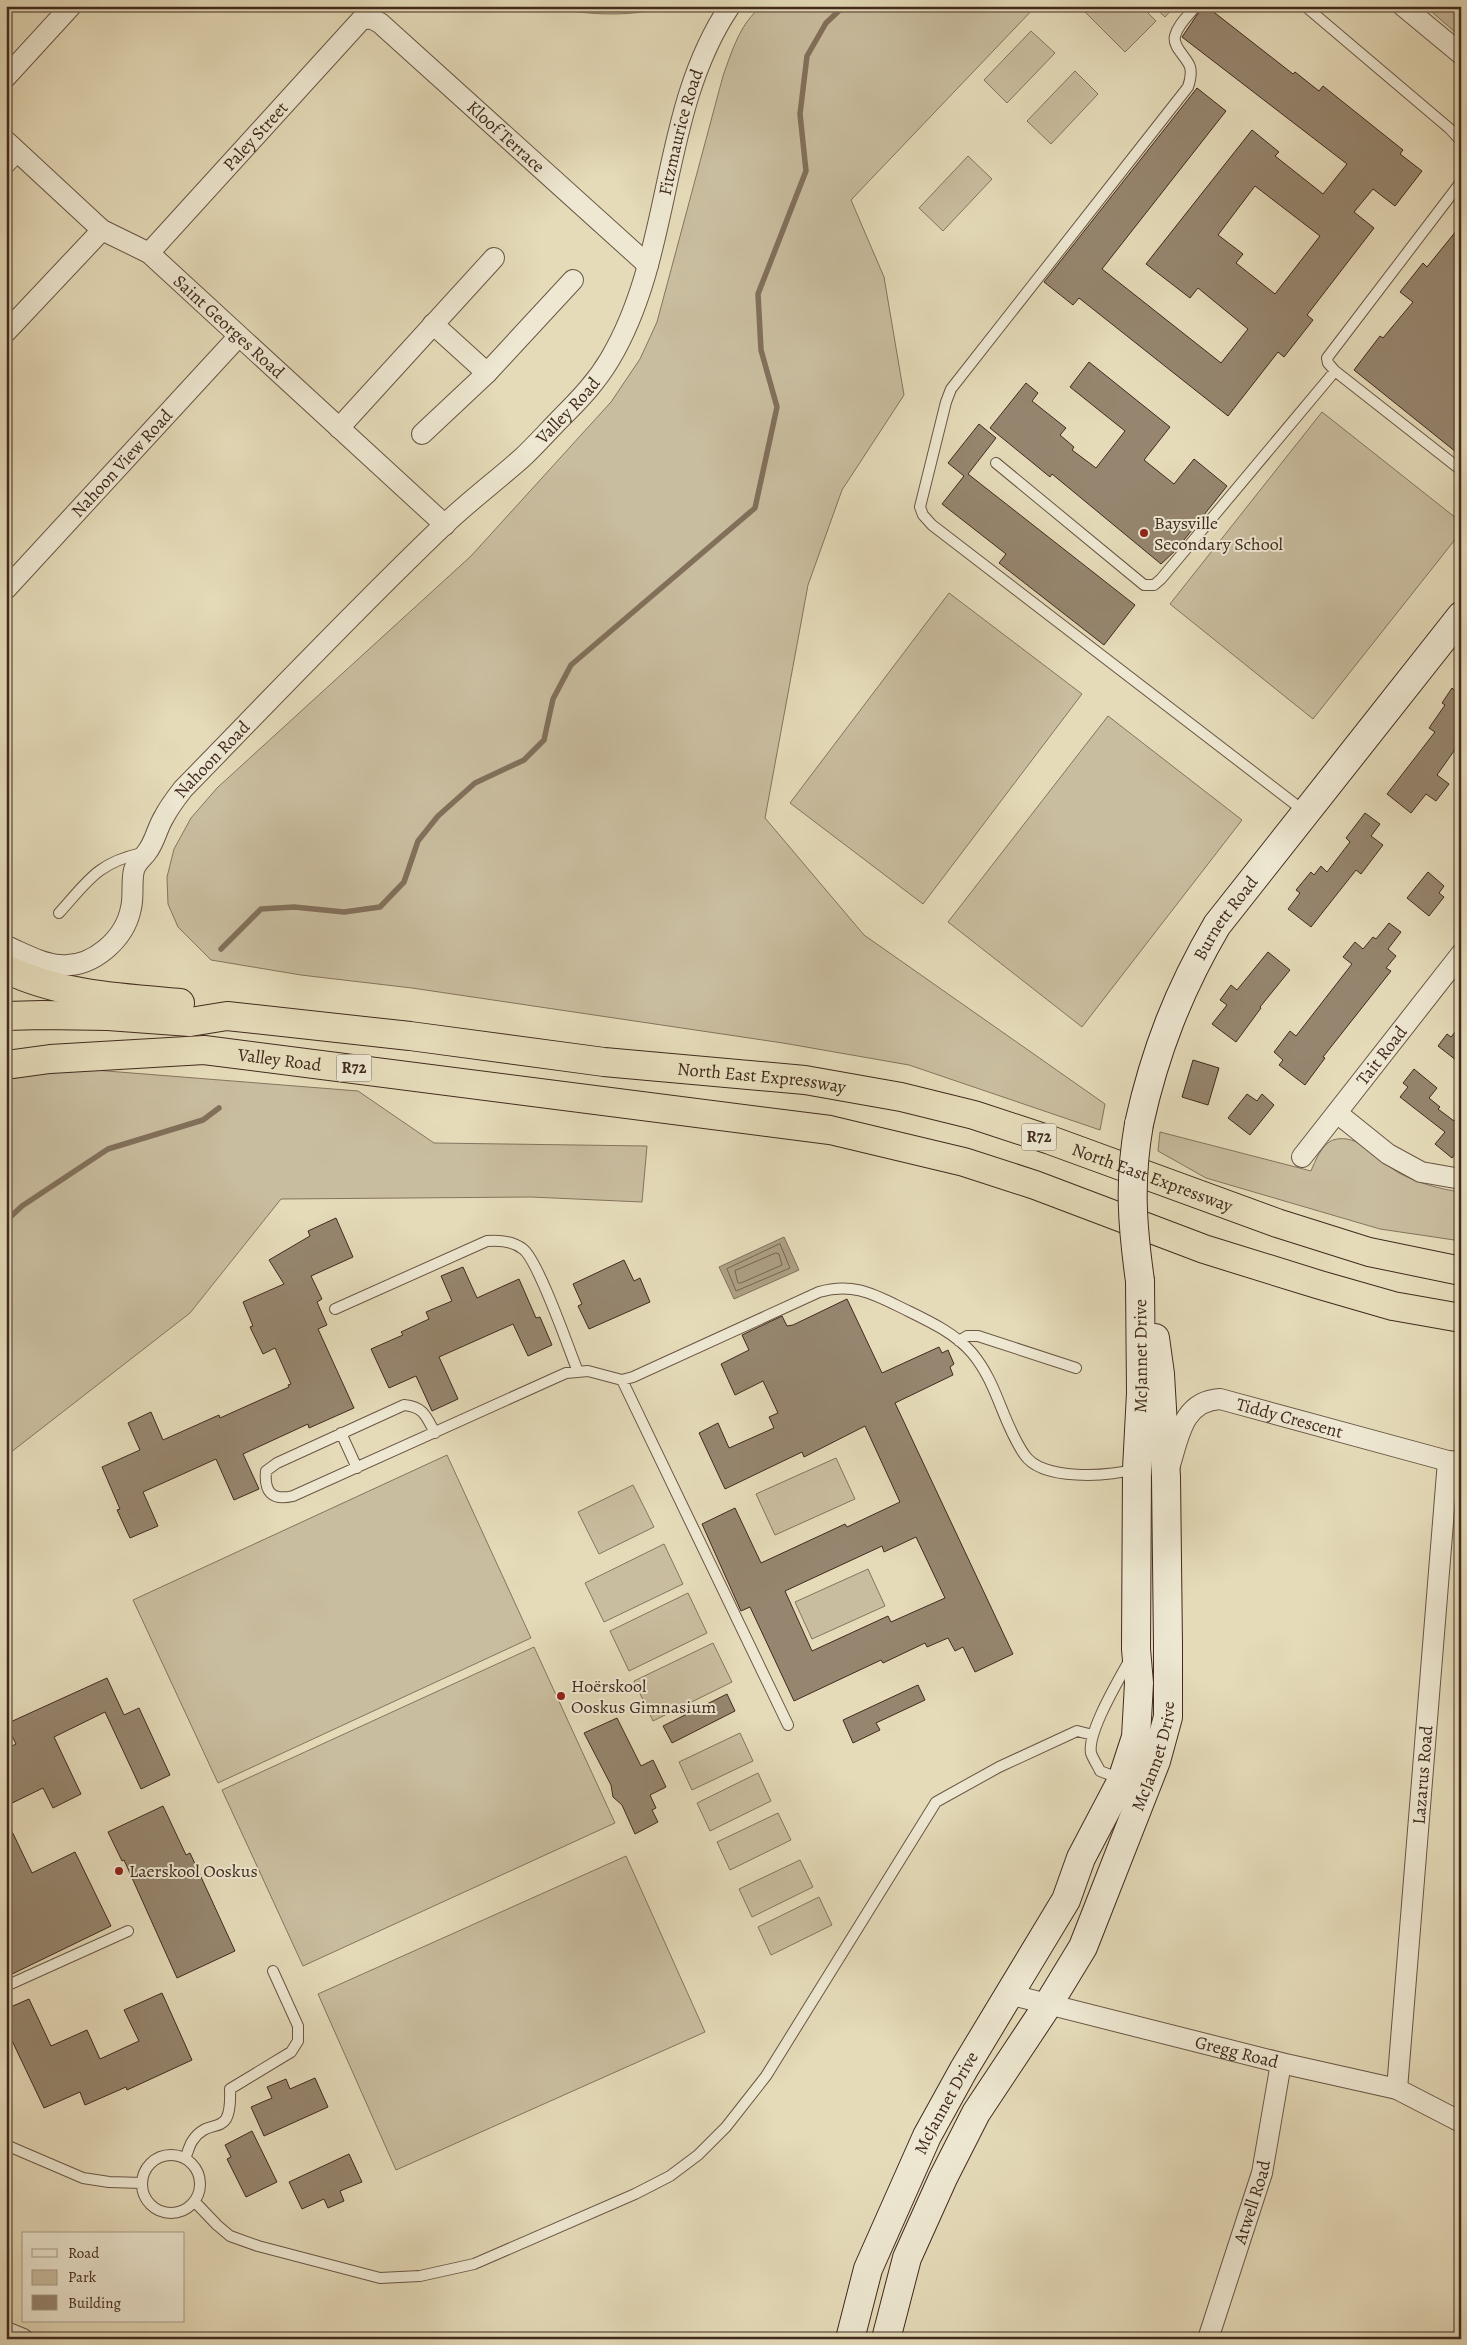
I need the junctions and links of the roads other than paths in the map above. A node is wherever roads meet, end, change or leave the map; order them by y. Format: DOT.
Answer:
graph roads {
  1 [pos="71,6"];
  2 [pos="730,6"];
  3 [pos="1196,6"];
  4 [pos="1306,6"];
  5 [pos="1403,6"];
  6 [pos="361,20"];
  7 [pos="1461,54"];
  8 [pos="6,77"];
  9 [pos="1461,141"];
  10 [pos="14,148"];
  11 [pos="6,170"];
  12 [pos="1461,182"];
  13 [pos="102,230"];
  14 [pos="150,253"];
  15 [pos="494,258"];
  16 [pos="648,264"];
  17 [pos="573,280"];
  18 [pos="432,324"];
  19 [pos="6,332"];
  20 [pos="238,336"];
  21 [pos="1334,371"];
  22 [pos="487,373"];
  23 [pos="338,428"];
  24 [pos="422,434"];
  25 [pos="996,463"];
  26 [pos="1461,470"];
  27 [pos="445,525"];
  28 [pos="6,589"];
  29 [pos="1461,616"];
  30 [pos="1305,812"];
  31 [pos="148,852"];
  32 [pos="59,914"];
  33 [pos="6,946"];
  34 [pos="1461,954"];
  35 [pos="6,969"];
  36 [pos="6,1016"];
  37 [pos="227,1016"];
  38 [pos="604,1062"];
  39 [pos="6,1065"];
  40 [pos="1337,1114"];
  41 [pos="1302,1157"];
  42 [pos="1461,1179"];
  43 [pos="1461,1270"];
  44 [pos="1140,1281"];
  45 [pos="335,1308"];
  46 [pos="1461,1318"];
  47 [pos="958,1341"];
  48 [pos="1076,1368"];
  49 [pos="578,1372"];
  50 [pos="622,1380"];
  51 [pos="1161,1412"];
  52 [pos="341,1433"];
  53 [pos="435,1433"];
  54 [pos="1454,1461"];
  55 [pos="357,1468"];
  56 [pos="1137,1469"];
  57 [pos="1166,1477"];
  58 [pos="1136,1649"];
  59 [pos="788,1725"];
  60 [pos="1093,1735"];
  61 [pos="1135,1781"];
  62 [pos="128,1931"];
  63 [pos="273,1971"];
  64 [pos="6,1986"];
  65 [pos="1008,1994"];
  66 [pos="1049,2003"];
  67 [pos="1281,2063"];
  68 [pos="1397,2089"];
  69 [pos="1461,2122"];
  70 [pos="6,2144"];
  71 [pos="185,2158"];
  72 [pos="142,2183"];
  73 [pos="195,2202"];
  74 [pos="6,2332"];
  75 [pos="23,2339"];
  76 [pos="850,2339"];
  77 [pos="886,2339"];
  78 [pos="1208,2339"];
  1 -- 8 [label="street"];
  2 -- 16 [label="street, Fitzmaurice Road"];
  3 -- 30 [label="lane"];
  4 -- 9 [label="lane"];
  5 -- 7 [label="street"];
  6 -- 14 [label="street, Paley Street"];
  6 -- 16 [label="street, Kloof Terrace"];
  10 -- 11 [label="lane"];
  10 -- 13 [label="street, Saint Georges Road"];
  12 -- 21 [label="lane"];
  13 -- 14 [label="street, Saint Georges Road"];
  13 -- 19 [label="street"];
  14 -- 20 [label="street, Saint Georges Road"];
  15 -- 18 [label="street"];
  16 -- 27 [label="street, Valley Road"];
  17 -- 22 [label="street"];
  18 -- 22 [label="street"];
  18 -- 23 [label="street"];
  20 -- 23 [label="street, Saint Georges Road"];
  20 -- 28 [label="street, Nahoon View Road"];
  21 -- 25 [label="lane"];
  21 -- 26 [label="lane"];
  22 -- 24 [label="street"];
  23 -- 27 [label="street, Saint Georges Road"];
  27 -- 31 [label="street, Nahoon Road"];
  29 -- 30 [label="street, Burnett Road"];
  30 -- 44 [label="street, Burnett Road, bridge"];
  31 -- 32 [label="lane"];
  31 -- 33 [label="street, Nahoon Road"];
  34 -- 40 [label="street, Tait Road"];
  35 -- 37 [label="highway"];
  36 -- 37 [label="highway, Valley Road / R72"];
  37 -- 38 [label="highway, Valley Road / R72"];
  38 -- 43 [label="highway, North East Expressway / R72"];
  39 -- 46 [label="highway, Valley Road / R72"];
  40 -- 41 [label="street, Tait Road"];
  40 -- 42 [label="street"];
  44 -- 51 [label="street, McJannet Drive"];
  44 -- 56 [label="street, McJannet Drive"];
  45 -- 49 [label="lane"];
  47 -- 48 [label="lane"];
  47 -- 50 [label="lane"];
  47 -- 56 [label="lane"];
  49 -- 50 [label="lane"];
  49 -- 53 [label="lane"];
  50 -- 59 [label="lane"];
  51 -- 56 [label="street"];
  51 -- 57 [label="street, McJannet Drive"];
  52 -- 53 [label="lane"];
  52 -- 55 [label="lane"];
  52 -- 55 [label="lane"];
  53 -- 55 [label="lane"];
  54 -- 57 [label="street, Tiddy Crescent"];
  54 -- 68 [label="street, Lazarus Road"];
  56 -- 58 [label="street, McJannet Drive"];
  57 -- 61 [label="street, McJannet Drive"];
  58 -- 60 [label="lane"];
  58 -- 61 [label="street, McJannet Drive"];
  60 -- 61 [label="lane"];
  60 -- 73 [label="lane"];
  61 -- 65 [label="street, McJannet Drive"];
  61 -- 66 [label="street, McJannet Drive"];
  62 -- 64 [label="lane"];
  63 -- 71 [label="lane"];
  65 -- 66 [label="street, Gregg Road"];
  65 -- 76 [label="street, McJannet Drive"];
  66 -- 67 [label="street, Gregg Road"];
  66 -- 77 [label="street, McJannet Drive"];
  67 -- 68 [label="street, Gregg Road"];
  67 -- 78 [label="street, Atwell Road"];
  68 -- 69 [label="street, Gregg Road"];
  70 -- 72 [label="lane"];
  71 -- 72 [label="lane"];
  71 -- 73 [label="lane"];
  72 -- 73 [label="lane"];
  74 -- 75 [label="street"];
}
